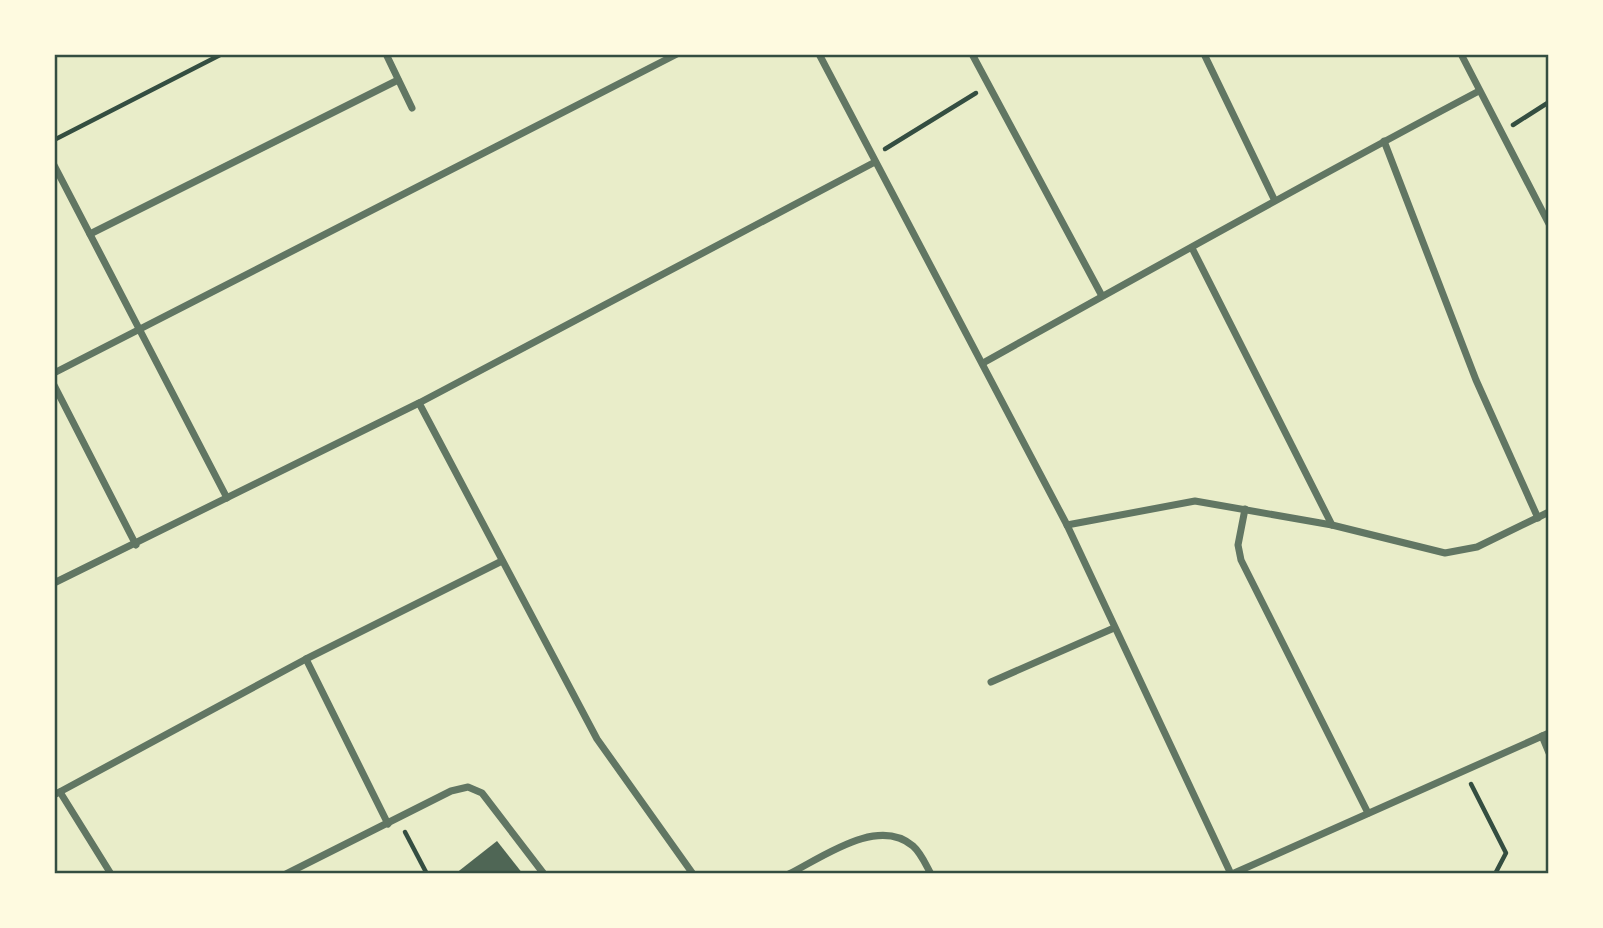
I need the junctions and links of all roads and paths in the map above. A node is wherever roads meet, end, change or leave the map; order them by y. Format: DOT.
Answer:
graph roads {
  1 [pos="222,54"];
  2 [pos="386,54"];
  3 [pos="677,54"];
  4 [pos="819,54"];
  5 [pos="972,54"];
  6 [pos="1204,54"];
  7 [pos="1461,54"];
  8 [pos="398,80"];
  9 [pos="989,85"];
  10 [pos="1479,91"];
  11 [pos="1549,102"];
  12 [pos="412,108"];
  13 [pos="1501,132"];
  14 [pos="54,140"];
  15 [pos="1384,141"];
  16 [pos="873,160"];
  17 [pos="54,165"];
  18 [pos="1274,199"];
  19 [pos="1549,224"];
  20 [pos="90,234"];
  21 [pos="1192,248"];
  22 [pos="1102,296"];
  23 [pos="140,329"];
  24 [pos="983,363"];
  25 [pos="54,373"];
  26 [pos="54,386"];
  27 [pos="419,403"];
  28 [pos="226,498"];
  29 [pos="1245,509"];
  30 [pos="1549,512"];
  31 [pos="1538,518"];
  32 [pos="1066,525"];
  33 [pos="1332,525"];
  34 [pos="136,545"];
  35 [pos="502,561"];
  36 [pos="54,583"];
  37 [pos="1114,628"];
  38 [pos="306,659"];
  39 [pos="990,682"];
  40 [pos="1545,735"];
  41 [pos="1549,753"];
  42 [pos="1465,771"];
  43 [pos="57,793"];
  44 [pos="1368,813"];
  45 [pos="398,818"];
  46 [pos="388,824"];
  47 [pos="111,874"];
  48 [pos="285,874"];
  49 [pos="427,874"];
  50 [pos="544,874"];
  51 [pos="693,874"];
  52 [pos="789,874"];
  53 [pos="931,874"];
  54 [pos="1232,874"];
  55 [pos="1495,874"];
  1 -- 14 [label="path"];
  2 -- 8 [label="street"];
  3 -- 23 [label="street"];
  4 -- 16 [label="street"];
  5 -- 9 [label="street"];
  6 -- 18 [label="street"];
  7 -- 10 [label="street"];
  8 -- 12 [label="street"];
  8 -- 20 [label="street"];
  9 -- 16 [label="path"];
  9 -- 22 [label="street"];
  10 -- 13 [label="street"];
  10 -- 15 [label="street"];
  11 -- 13 [label="path"];
  13 -- 19 [label="street"];
  15 -- 18 [label="street"];
  15 -- 31 [label="street"];
  16 -- 24 [label="street"];
  16 -- 27 [label="street"];
  17 -- 20 [label="street"];
  18 -- 21 [label="street"];
  20 -- 23 [label="street"];
  21 -- 22 [label="street"];
  21 -- 33 [label="street"];
  22 -- 24 [label="street"];
  23 -- 25 [label="street"];
  23 -- 28 [label="street"];
  24 -- 32 [label="street"];
  26 -- 34 [label="street"];
  27 -- 28 [label="street"];
  27 -- 35 [label="street"];
  28 -- 34 [label="street"];
  29 -- 32 [label="street"];
  29 -- 33 [label="street"];
  29 -- 44 [label="street"];
  30 -- 31 [label="street"];
  31 -- 33 [label="street"];
  32 -- 37 [label="street"];
  34 -- 36 [label="street"];
  35 -- 38 [label="street"];
  35 -- 51 [label="street"];
  37 -- 39 [label="street"];
  37 -- 54 [label="street"];
  38 -- 43 [label="street"];
  38 -- 46 [label="street"];
  40 -- 41 [label="street"];
  40 -- 42 [label="street"];
  42 -- 44 [label="street"];
  42 -- 55 [label="path"];
  43 -- 47 [label="street"];
  44 -- 54 [label="street"];
  45 -- 46 [label="street"];
  45 -- 49 [label="path"];
  45 -- 50 [label="street"];
  46 -- 48 [label="street"];
  52 -- 53 [label="street"];
}
